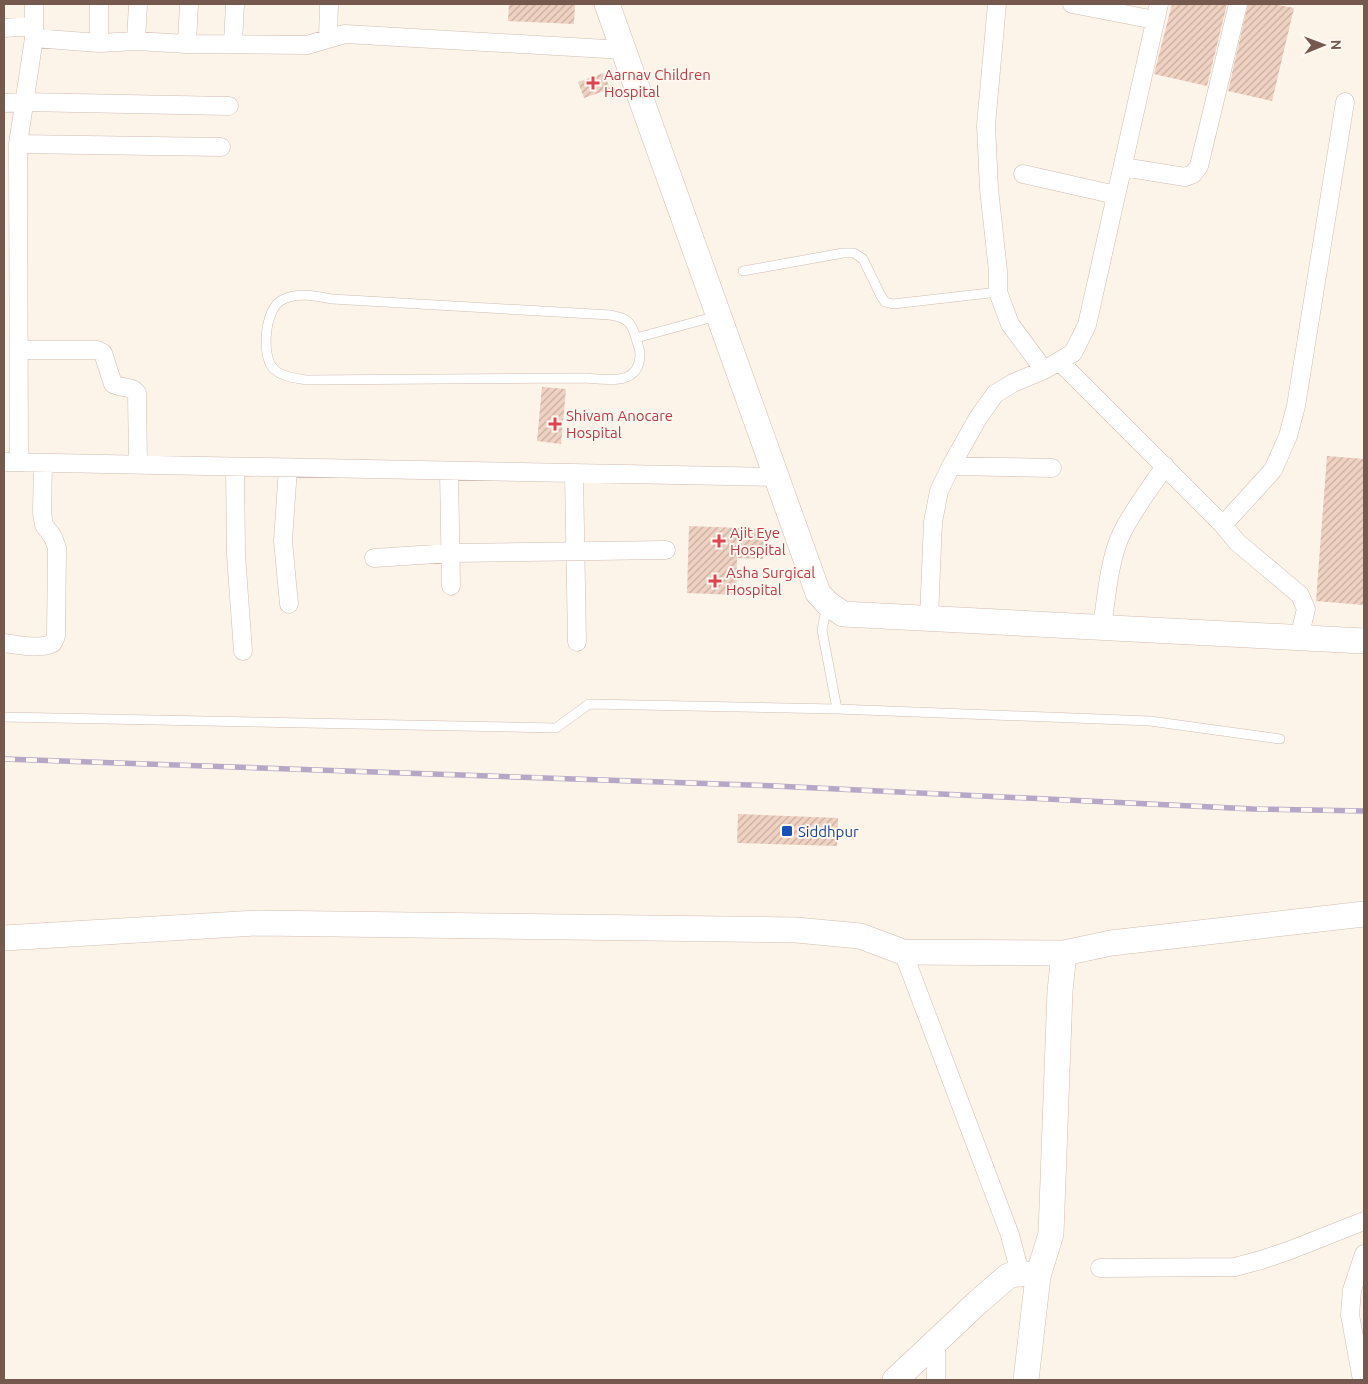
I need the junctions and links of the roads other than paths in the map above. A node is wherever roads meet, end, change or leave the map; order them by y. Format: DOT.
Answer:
graph roads {
  1 [pos="34,4"];
  2 [pos="99,4"];
  3 [pos="138,4"];
  4 [pos="189,4"];
  5 [pos="236,4"];
  6 [pos="329,4"];
  7 [pos="607,4"];
  8 [pos="997,4"];
  9 [pos="1072,4"];
  10 [pos="1238,4"];
  11 [pos="1157,12"];
  12 [pos="4,28"];
  13 [pos="34,32"];
  14 [pos="328,38"];
  15 [pos="136,41"];
  16 [pos="99,43"];
  17 [pos="233,43"];
  18 [pos="186,44"];
  19 [pos="624,50"];
  20 [pos="23,102"];
  21 [pos="1345,102"];
  22 [pos="4,103"];
  23 [pos="230,106"];
  24 [pos="18,144"];
  25 [pos="221,146"];
  26 [pos="1123,167"];
  27 [pos="1024,174"];
  28 [pos="11,191"];
  29 [pos="1116,194"];
  30 [pos="11,242"];
  31 [pos="743,271"];
  32 [pos="998,292"];
  33 [pos="719,315"];
  34 [pos="636,338"];
  35 [pos="14,360"];
  36 [pos="1051,366"];
  37 [pos="12,462"];
  38 [pos="43,462"];
  39 [pos="138,464"];
  40 [pos="952,466"];
  41 [pos="1165,466"];
  42 [pos="234,467"];
  43 [pos="288,468"];
  44 [pos="1052,468"];
  45 [pos="449,471"];
  46 [pos="574,474"];
  47 [pos="778,477"];
  48 [pos="1223,526"];
  49 [pos="666,550"];
  50 [pos="575,551"];
  51 [pos="451,554"];
  52 [pos="374,558"];
  53 [pos="451,586"];
  54 [pos="827,603"];
  55 [pos="289,604"];
  56 [pos="928,618"];
  57 [pos="1102,627"];
  58 [pos="1299,638"];
  59 [pos="1364,641"];
  60 [pos="576,642"];
  61 [pos="4,643"];
  62 [pos="243,651"];
  63 [pos="836,709"];
  64 [pos="4,718"];
  65 [pos="1280,739"];
  66 [pos="1364,914"];
  67 [pos="4,938"];
  68 [pos="903,952"];
  69 [pos="1064,953"];
  70 [pos="1364,1221"];
  71 [pos="1364,1254"];
  72 [pos="1100,1268"];
  73 [pos="1029,1275"];
  74 [pos="936,1341"];
  75 [pos="1360,1341"];
  76 [pos="895,1380"];
  77 [pos="936,1380"];
  78 [pos="1026,1380"];
  79 [pos="1362,1380"];
  1 -- 13 [label="street"];
  2 -- 16 [label="street"];
  3 -- 15 [label="street"];
  4 -- 18 [label="street"];
  5 -- 17 [label="street"];
  6 -- 14 [label="street"];
  7 -- 19 [label="street"];
  8 -- 32 [label="street"];
  9 -- 11 [label="street"];
  10 -- 26 [label="street"];
  11 -- 26 [label="street"];
  12 -- 13 [label="street"];
  13 -- 16 [label="street"];
  13 -- 20 [label="street"];
  14 -- 17 [label="street"];
  14 -- 19 [label="street"];
  15 -- 16 [label="street"];
  15 -- 18 [label="street"];
  17 -- 18 [label="street"];
  19 -- 33 [label="street"];
  20 -- 22 [label="street"];
  20 -- 23 [label="street"];
  20 -- 24 [label="street"];
  21 -- 48 [label="street"];
  24 -- 25 [label="street"];
  24 -- 28 [label="street"];
  26 -- 29 [label="street"];
  27 -- 29 [label="street"];
  28 -- 30 [label="street"];
  29 -- 36 [label="street"];
  30 -- 35 [label="street"];
  31 -- 32 [label="lane"];
  32 -- 36 [label="street"];
  33 -- 34 [label="lane"];
  33 -- 47 [label="street"];
  34 -- 34 [label="lane"];
  35 -- 37 [label="street"];
  35 -- 39 [label="street"];
  36 -- 40 [label="street"];
  36 -- 41 [label="street"];
  37 -- 38 [label="street"];
  38 -- 39 [label="street"];
  38 -- 61 [label="street"];
  39 -- 42 [label="street"];
  40 -- 44 [label="street"];
  40 -- 56 [label="street"];
  41 -- 48 [label="street"];
  41 -- 57 [label="street"];
  42 -- 43 [label="street"];
  42 -- 62 [label="street"];
  43 -- 45 [label="street"];
  43 -- 55 [label="street"];
  45 -- 46 [label="street"];
  45 -- 51 [label="street"];
  46 -- 47 [label="street"];
  46 -- 50 [label="street"];
  47 -- 54 [label="street"];
  48 -- 58 [label="street"];
  49 -- 50 [label="street"];
  50 -- 51 [label="street"];
  50 -- 60 [label="street"];
  51 -- 52 [label="street"];
  51 -- 53 [label="street"];
  54 -- 56 [label="street"];
  54 -- 63 [label="lane"];
  56 -- 57 [label="street"];
  57 -- 58 [label="street"];
  58 -- 59 [label="street"];
  63 -- 64 [label="lane"];
  63 -- 65 [label="lane"];
  66 -- 69 [label="street"];
  67 -- 68 [label="street"];
  68 -- 69 [label="street"];
  68 -- 73 [label="street"];
  69 -- 73 [label="street"];
  70 -- 72 [label="street"];
  71 -- 75 [label="street"];
  73 -- 74 [label="street"];
  73 -- 78 [label="street"];
  74 -- 76 [label="street"];
  74 -- 77 [label="street"];
  75 -- 79 [label="street"];
}
